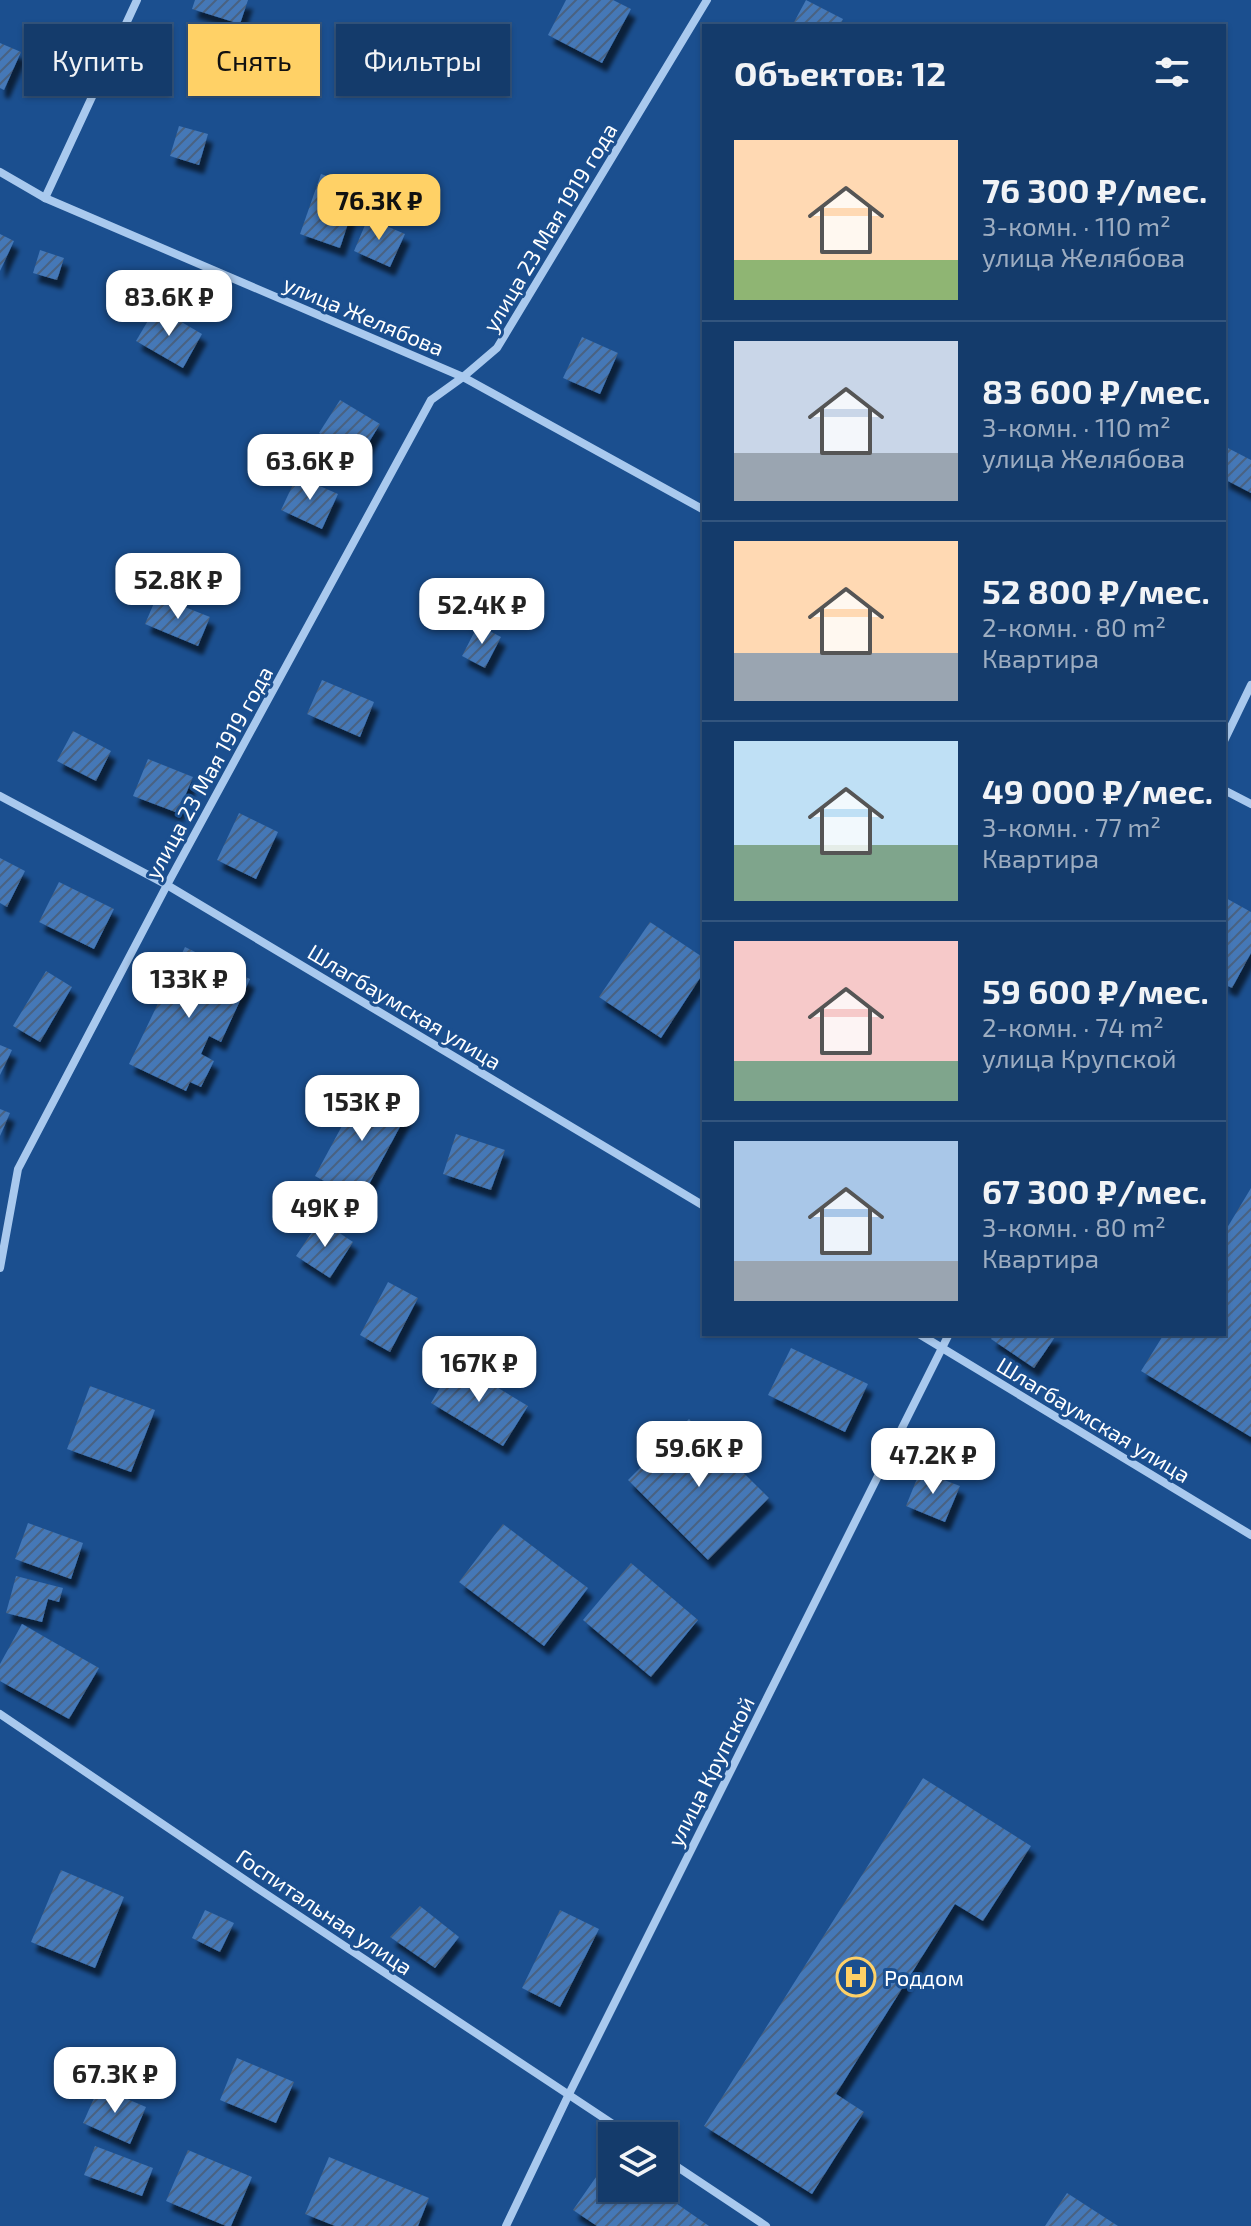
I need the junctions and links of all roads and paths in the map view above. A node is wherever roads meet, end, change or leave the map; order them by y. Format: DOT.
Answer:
graph roads {
  1 [pos="137,0"];
  2 [pos="707,0"];
  3 [pos="0,172"];
  4 [pos="45,198"];
  5 [pos="463,377"];
  6 [pos="702,509"];
  7 [pos="1251,685"];
  8 [pos="1226,737"];
  9 [pos="1226,791"];
  10 [pos="0,796"];
  11 [pos="1251,804"];
  12 [pos="167,885"];
  13 [pos="702,1205"];
  14 [pos="0,1268"];
  15 [pos="922,1336"];
  16 [pos="948,1336"];
  17 [pos="943,1348"];
  18 [pos="1251,1535"];
  19 [pos="0,1714"];
  20 [pos="569,2094"];
  21 [pos="610,2122"];
  22 [pos="678,2167"];
  23 [pos="506,2226"];
  24 [pos="766,2226"];
  1 -- 4 [label="street"];
  2 -- 5 [label="street, улица 23 Мая 1919 года"];
  3 -- 4 [label="street, улица Желябова"];
  4 -- 5 [label="street, улица Желябова"];
  5 -- 6 [label="street, улица Желябова"];
  5 -- 12 [label="street, улица 23 Мая 1919 года"];
  7 -- 8 [label="street"];
  9 -- 11 [label="street"];
  10 -- 12 [label="street, Шлагбаумская улица"];
  12 -- 13 [label="street, Шлагбаумская улица"];
  12 -- 14 [label="street, улица 23 Мая 1919 года"];
  15 -- 17 [label="street, Шлагбаумская улица"];
  16 -- 17 [label="street, улица Крупской"];
  17 -- 18 [label="street, Шлагбаумская улица"];
  17 -- 20 [label="street, улица Крупской"];
  19 -- 20 [label="street, Госпитальная улица"];
  20 -- 21 [label="street, Госпитальная улица"];
  20 -- 23 [label="street, улица Крупской"];
  22 -- 24 [label="street"];
}
